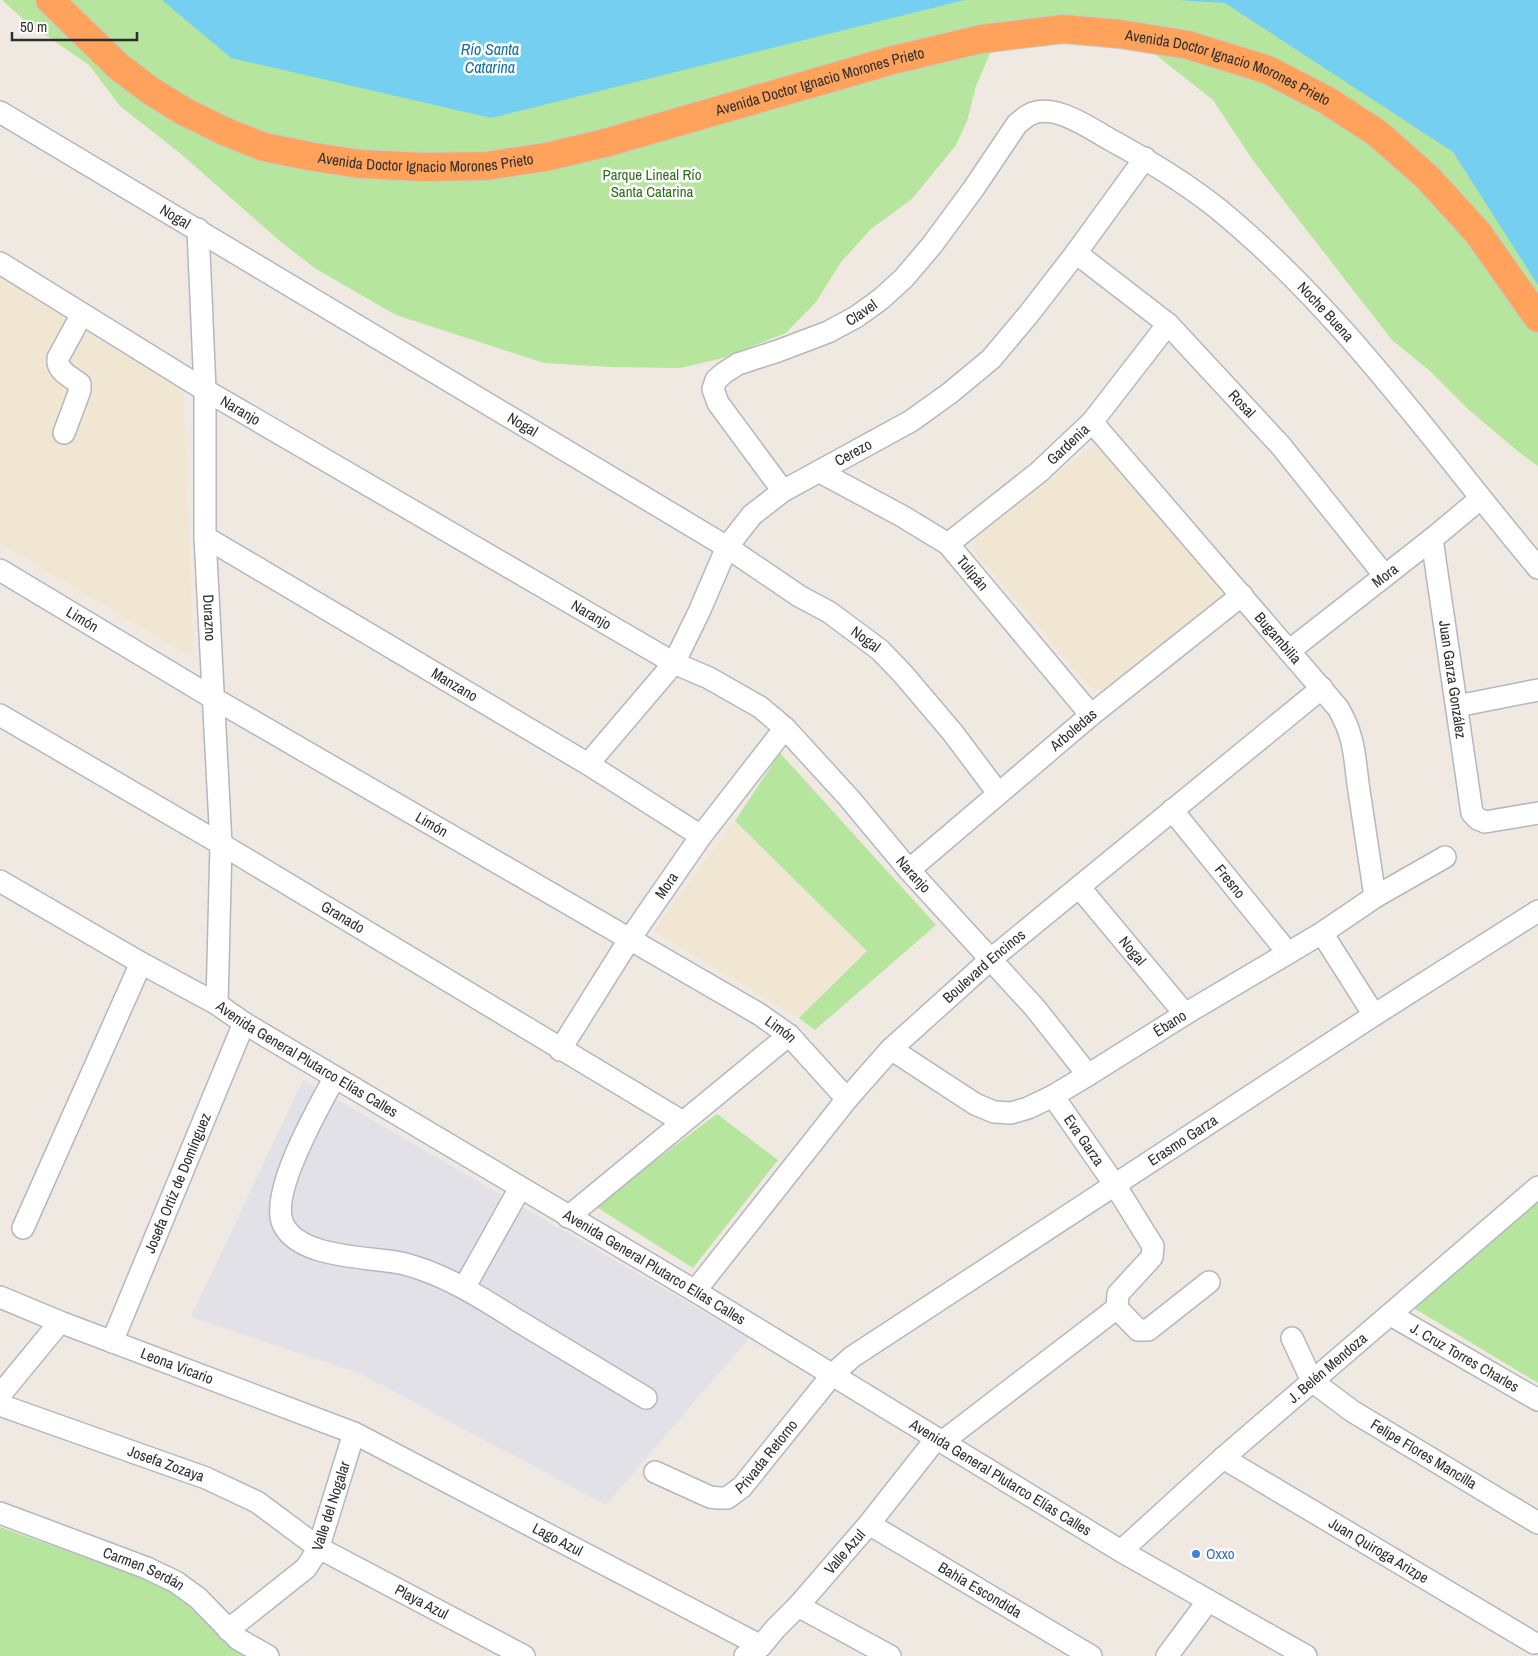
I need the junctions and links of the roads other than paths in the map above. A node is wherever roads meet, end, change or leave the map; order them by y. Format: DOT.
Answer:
graph roads {
  1 [pos="50,0"];
  2 [pos="0,112"];
  3 [pos="1062,114"];
  4 [pos="1145,158"];
  5 [pos="198,229"];
  6 [pos="1076,253"];
  7 [pos="0,263"];
  8 [pos="82,314"];
  9 [pos="1538,318"];
  10 [pos="1168,324"];
  11 [pos="205,390"];
  12 [pos="1092,422"];
  13 [pos="64,433"];
  14 [pos="820,472"];
  15 [pos="783,491"];
  16 [pos="1480,498"];
  17 [pos="206,537"];
  18 [pos="1432,539"];
  19 [pos="948,544"];
  20 [pos="727,547"];
  21 [pos="1538,568"];
  22 [pos="0,570"];
  23 [pos="1385,576"];
  24 [pos="1242,595"];
  25 [pos="1289,651"];
  26 [pos="674,662"];
  27 [pos="1322,688"];
  28 [pos="1538,690"];
  29 [pos="213,698"];
  30 [pos="1457,706"];
  31 [pos="0,715"];
  32 [pos="1091,715"];
  33 [pos="785,728"];
  34 [pos="588,764"];
  35 [pos="998,793"];
  36 [pos="1172,810"];
  37 [pos="1538,813"];
  38 [pos="701,836"];
  39 [pos="221,844"];
  40 [pos="1445,857"];
  41 [pos="909,870"];
  42 [pos="0,881"];
  43 [pos="1080,888"];
  44 [pos="1375,897"];
  45 [pos="1538,911"];
  46 [pos="1322,933"];
  47 [pos="630,940"];
  48 [pos="1288,953"];
  49 [pos="991,959"];
  50 [pos="141,963"];
  51 [pos="217,1004"];
  52 [pos="1185,1014"];
  53 [pos="1374,1015"];
  54 [pos="244,1023"];
  55 [pos="789,1035"];
  56 [pos="891,1049"];
  57 [pos="560,1050"];
  58 [pos="1088,1075"];
  59 [pos="335,1077"];
  60 [pos="1054,1096"];
  61 [pos="847,1100"];
  62 [pos="683,1122"];
  63 [pos="1115,1185"];
  64 [pos="1538,1187"];
  65 [pos="520,1188"];
  66 [pos="568,1217"];
  67 [pos="23,1228"];
  68 [pos="1209,1282"];
  69 [pos="464,1288"];
  70 [pos="695,1291"];
  71 [pos="0,1297"];
  72 [pos="1117,1308"];
  73 [pos="1391,1315"];
  74 [pos="60,1322"];
  75 [pos="1292,1338"];
  76 [pos="112,1342"];
  77 [pos="832,1375"];
  78 [pos="1312,1381"];
  79 [pos="0,1395"];
  80 [pos="646,1398"];
  81 [pos="1538,1400"];
  82 [pos="0,1405"];
  83 [pos="354,1433"];
  84 [pos="939,1440"];
  85 [pos="1224,1458"];
  86 [pos="655,1472"];
  87 [pos="0,1513"];
  88 [pos="1538,1523"];
  89 [pos="869,1524"];
  90 [pos="320,1548"];
  91 [pos="1121,1551"];
  92 [pos="1208,1600"];
  93 [pos="798,1606"];
  94 [pos="228,1630"];
  95 [pos="1532,1646"];
  96 [pos="753,1651"];
  97 [pos="268,1656"];
  98 [pos="524,1656"];
  99 [pos="890,1656"];
  100 [pos="1091,1656"];
  101 [pos="1167,1656"];
  102 [pos="1306,1656"];
  1 -- 9 [label="highway, Avenida Doctor Ignacio Morones Prieto"];
  2 -- 5 [label="street, Nogal"];
  3 -- 4 [label="street, Noche Buena"];
  3 -- 15 [label="street, Clavel"];
  4 -- 6 [label="street, Cerezo"];
  4 -- 16 [label="street, Noche Buena"];
  5 -- 11 [label="street, Durazno"];
  5 -- 20 [label="street, Nogal"];
  6 -- 10 [label="street, Rosal"];
  6 -- 14 [label="street, Cerezo"];
  7 -- 8 [label="street, Naranjo"];
  8 -- 11 [label="street, Naranjo"];
  8 -- 13 [label="street"];
  10 -- 12 [label="street, Gardenia"];
  10 -- 23 [label="street, Rosal"];
  11 -- 17 [label="street, Durazno"];
  11 -- 26 [label="street, Naranjo"];
  12 -- 19 [label="street, Gardenia"];
  12 -- 24 [label="street, Bugambilia"];
  14 -- 15 [label="street, Cerezo"];
  14 -- 19 [label="street, Tulipán"];
  15 -- 20 [label="street, Cerezo"];
  16 -- 18 [label="street, Mora"];
  16 -- 21 [label="street, Noche Buena"];
  17 -- 29 [label="street, Durazno"];
  17 -- 34 [label="street, Manzano"];
  18 -- 23 [label="street, Mora"];
  18 -- 30 [label="street, Juan Garza González"];
  19 -- 32 [label="street, Tulipán"];
  20 -- 26 [label="street, Cerezo"];
  20 -- 35 [label="street, Nogal"];
  22 -- 29 [label="street, Limón"];
  23 -- 25 [label="street, Mora"];
  24 -- 25 [label="street, Bugambilia"];
  24 -- 32 [label="street, Arboledas"];
  25 -- 27 [label="street, Bugambilia"];
  26 -- 33 [label="street, Naranjo"];
  26 -- 34 [label="street, Cerezo"];
  27 -- 36 [label="street, Boulevard Encinos"];
  27 -- 44 [label="street, Bugambilia"];
  28 -- 30 [label="street"];
  29 -- 39 [label="street, Durazno"];
  29 -- 47 [label="street, Limón"];
  30 -- 37 [label="street, Juan Garza González"];
  31 -- 39 [label="street, Granado"];
  32 -- 35 [label="street, Arboledas"];
  33 -- 38 [label="street, Mora"];
  33 -- 41 [label="street, Naranjo"];
  34 -- 38 [label="street, Manzano"];
  35 -- 41 [label="street, Arboledas"];
  36 -- 43 [label="street, Boulevard Encinos"];
  36 -- 48 [label="street, Fresno"];
  38 -- 47 [label="street, Mora"];
  39 -- 51 [label="street, Durazno"];
  39 -- 57 [label="street, Granado"];
  40 -- 44 [label="street, Ébano"];
  41 -- 49 [label="street, Naranjo"];
  42 -- 50 [label="street, Avenida General Plutarco Elías Calles"];
  43 -- 49 [label="street, Boulevard Encinos"];
  43 -- 52 [label="street, Nogal"];
  44 -- 46 [label="street, Ébano"];
  45 -- 53 [label="street, Erasmo Garza"];
  46 -- 48 [label="street, Ébano"];
  46 -- 53 [label="street"];
  47 -- 55 [label="street, Limón"];
  47 -- 57 [label="street, Mora"];
  48 -- 52 [label="street, Ébano"];
  49 -- 56 [label="street, Boulevard Encinos"];
  49 -- 58 [label="street, Naranjo"];
  50 -- 51 [label="street, Avenida General Plutarco Elías Calles"];
  50 -- 67 [label="street"];
  51 -- 54 [label="street, Avenida General Plutarco Elías Calles"];
  52 -- 58 [label="street, Ébano"];
  53 -- 63 [label="street, Erasmo Garza"];
  54 -- 59 [label="street, Avenida General Plutarco Elías Calles"];
  54 -- 76 [label="street, Josefa Ortíz de Domínguez"];
  55 -- 61 [label="street, Limón"];
  55 -- 62 [label="street"];
  56 -- 60 [label="street, Ébano"];
  56 -- 61 [label="street, Boulevard Encinos"];
  57 -- 62 [label="street, Granado"];
  58 -- 60 [label="street, Ébano"];
  59 -- 65 [label="street, Avenida General Plutarco Elías Calles"];
  59 -- 69 [label="street"];
  60 -- 63 [label="street, Eva Garza"];
  61 -- 70 [label="street, Boulevard Encinos"];
  62 -- 66 [label="street"];
  63 -- 72 [label="street, Eva Garza"];
  63 -- 77 [label="street, Erasmo Garza"];
  64 -- 73 [label="street, J. Belén Mendoza"];
  65 -- 66 [label="street, Avenida General Plutarco Elías Calles"];
  65 -- 69 [label="street"];
  66 -- 70 [label="street, Avenida General Plutarco Elías Calles"];
  68 -- 72 [label="street"];
  69 -- 80 [label="street"];
  70 -- 77 [label="street, Avenida General Plutarco Elías Calles"];
  71 -- 74 [label="street, Leona Vicario"];
  72 -- 84 [label="street, Valle Azul"];
  73 -- 78 [label="street, J. Belén Mendoza"];
  73 -- 81 [label="street, J. Cruz Torres Charles"];
  74 -- 76 [label="street, Leona Vicario"];
  74 -- 79 [label="street"];
  75 -- 78 [label="street"];
  76 -- 83 [label="street, Leona Vicario"];
  77 -- 84 [label="street, Avenida General Plutarco Elías Calles"];
  77 -- 86 [label="street, Privada Retorno"];
  78 -- 85 [label="street, J. Belén Mendoza"];
  78 -- 88 [label="street, Felipe Flores Mancilla"];
  82 -- 90 [label="street, Josefa Zozaya"];
  83 -- 90 [label="street, Valle del Nogalar"];
  83 -- 96 [label="street, Lago Azul"];
  84 -- 89 [label="street, Valle Azul"];
  84 -- 91 [label="street, Avenida General Plutarco Elías Calles"];
  85 -- 91 [label="street, J. Belén Mendoza"];
  85 -- 95 [label="street, Juan Quiroga Arizpe"];
  87 -- 94 [label="street, Carmen Serdán"];
  89 -- 93 [label="street, Valle Azul"];
  89 -- 100 [label="street, Bahía Escondida"];
  90 -- 94 [label="street, Valle del Nogalar"];
  90 -- 98 [label="street, Playa Azul"];
  91 -- 92 [label="street, Avenida General Plutarco Elías Calles"];
  92 -- 101 [label="street"];
  92 -- 102 [label="street, Avenida General Plutarco Elías Calles"];
  93 -- 96 [label="street, Valle Azul"];
  93 -- 99 [label="street"];
  94 -- 97 [label="street, Carmen Serdán"];
}
